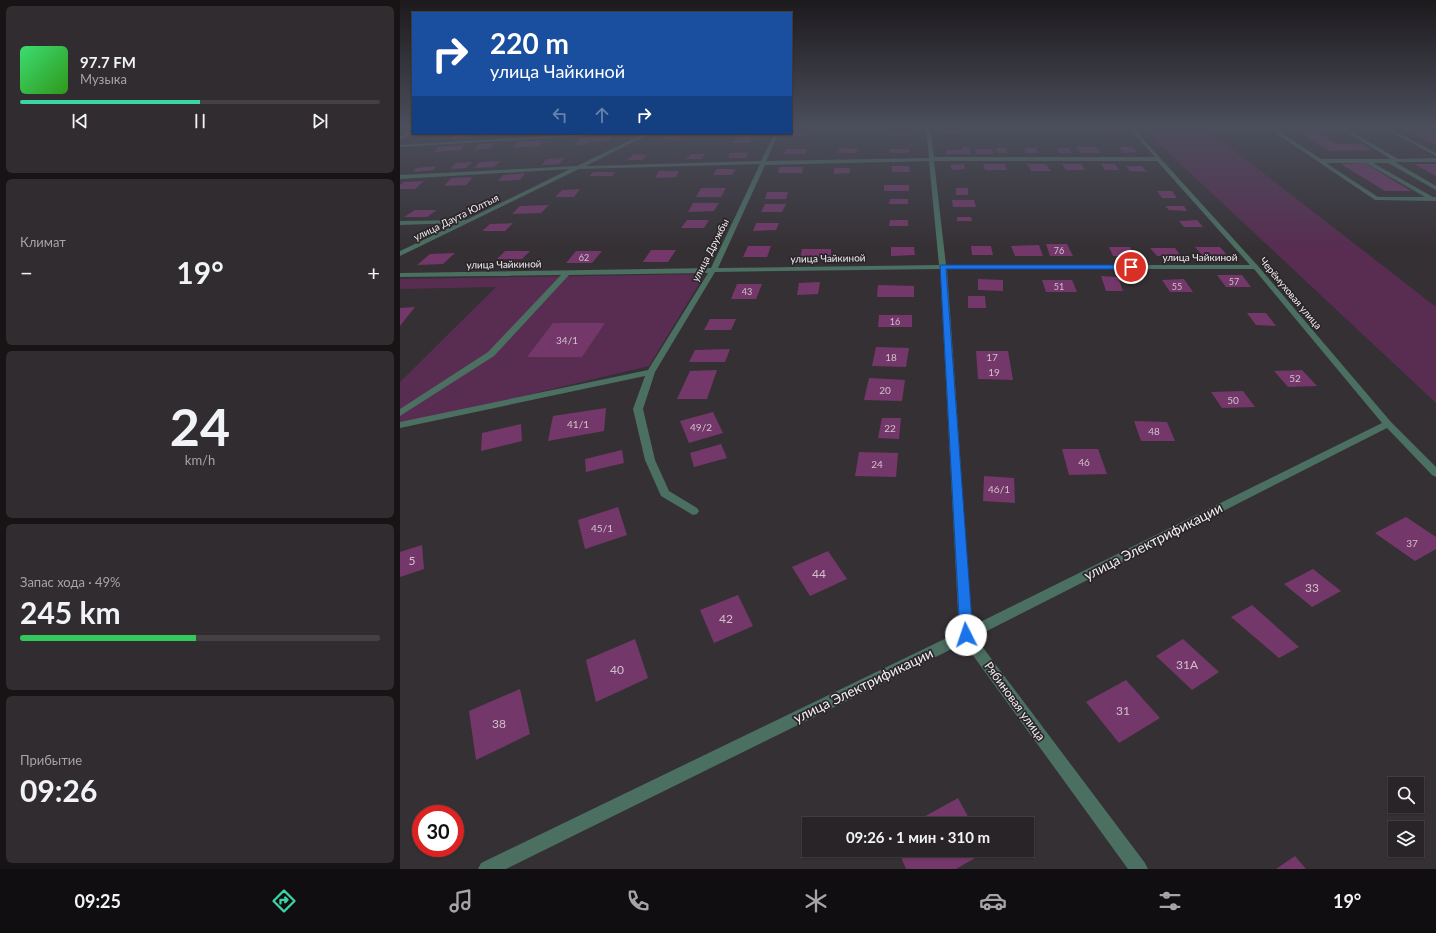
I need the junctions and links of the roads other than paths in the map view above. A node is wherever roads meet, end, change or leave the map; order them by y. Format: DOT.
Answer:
graph roads {
  1 [pos="580,168"];
  2 [pos="592,168"];
  3 [pos="762,168"];
  4 [pos="933,168"];
  5 [pos="1168,168"];
  6 [pos="1329,168"];
  7 [pos="1380,168"];
  8 [pos="1400,168"];
  9 [pos="400,177"];
  10 [pos="1436,188"];
  11 [pos="1434,199"];
  12 [pos="469,220"];
  13 [pos="400,223"];
  14 [pos="400,254"];
  15 [pos="943,267"];
  16 [pos="1256,267"];
  17 [pos="714,270"];
  18 [pos="567,273"];
  19 [pos="400,275"];
  20 [pos="652,372"];
  21 [pos="400,413"];
  22 [pos="1388,424"];
  23 [pos="400,425"];
  24 [pos="1436,473"];
  25 [pos="693,511"];
  26 [pos="966,635"];
  27 [pos="487,869"];
  28 [pos="1138,869"];
  1 -- 2 [label="street"];
  1 -- 9 [label="street"];
  1 -- 12 [label="street, улица Даута Юлтыя"];
  3 -- 17 [label="street, улица Дружбы"];
  4 -- 15 [label="street"];
  5 -- 16 [label="street, Черёмуховая улица"];
  6 -- 11 [label="street"];
  7 -- 11 [label="street"];
  8 -- 10 [label="street"];
  12 -- 13 [label="street"];
  12 -- 14 [label="street, улица Даута Юлтыя"];
  15 -- 16 [label="street, улица Чайкиной"];
  15 -- 17 [label="street, улица Чайкиной"];
  15 -- 26 [label="street"];
  16 -- 22 [label="street, Черёмуховая улица"];
  17 -- 18 [label="street, улица Чайкиной"];
  17 -- 20 [label="street, улица Дружбы"];
  18 -- 19 [label="street, улица Чайкиной"];
  18 -- 21 [label="street"];
  20 -- 23 [label="street"];
  20 -- 25 [label="street, улица Дружбы"];
  22 -- 24 [label="street, Черёмуховая улица"];
  22 -- 26 [label="street, улица Электрификации"];
  26 -- 27 [label="street, улица Электрификации"];
  26 -- 28 [label="street, Рябиновая улица"];
}
